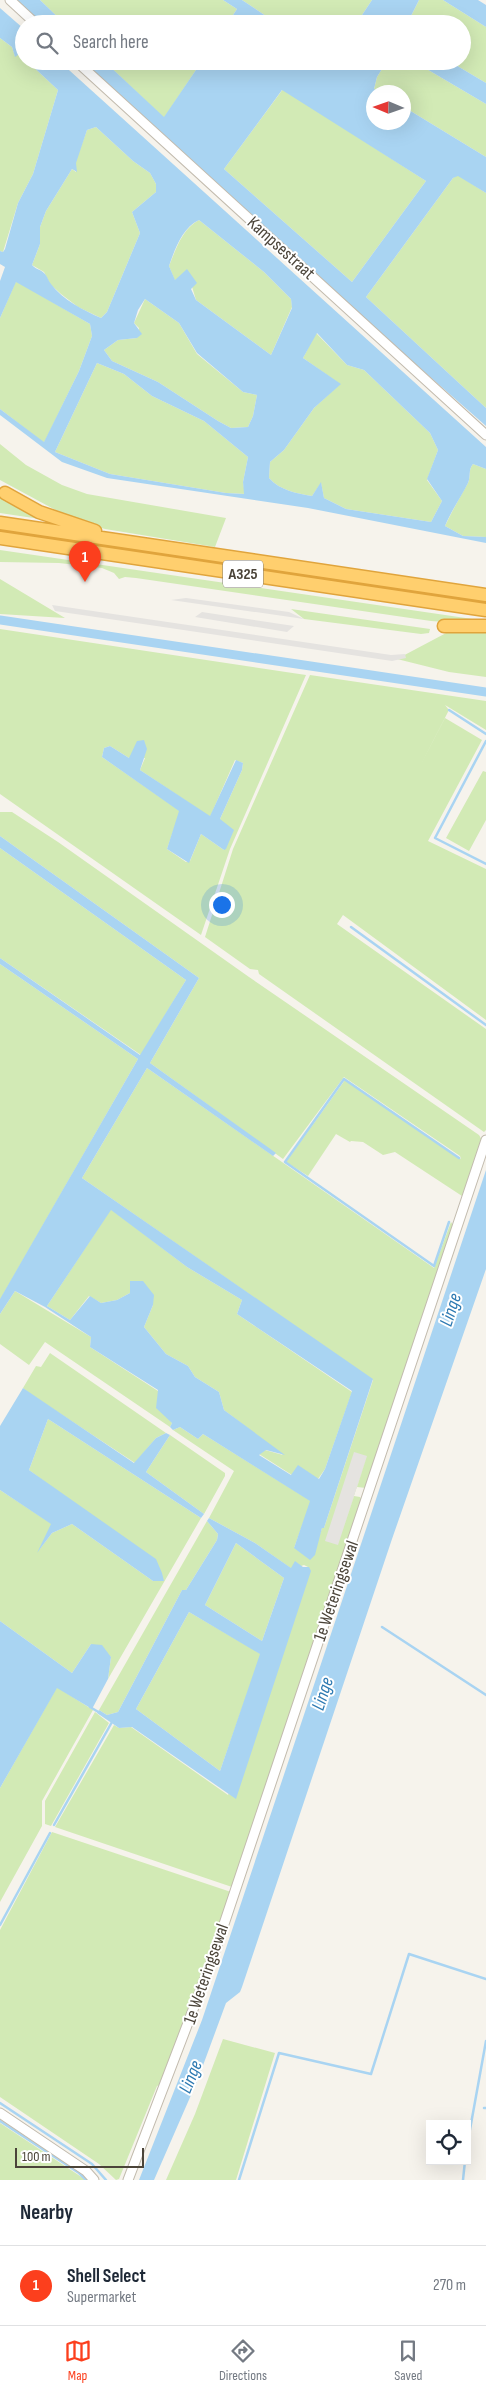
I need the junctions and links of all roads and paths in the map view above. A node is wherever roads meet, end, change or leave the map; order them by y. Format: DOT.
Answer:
graph roads {
  1 [pos="10,0"];
  2 [pos="26,15"];
  3 [pos="86,70"];
  4 [pos="486,435"];
  5 [pos="5,493"];
  6 [pos="0,523"];
  7 [pos="0,538"];
  8 [pos="124,541"];
  9 [pos="486,594"];
  10 [pos="486,610"];
  11 [pos="444,626"];
  12 [pos="486,626"];
  13 [pos="486,1140"];
  14 [pos="0,2113"];
  15 [pos="94,2180"];
  16 [pos="128,2180"];
  1 -- 2 [label="street"];
  3 -- 4 [label="street, Kampsestraat"];
  5 -- 8 [label="highway"];
  6 -- 8 [label="highway, A325"];
  7 -- 10 [label="highway, A325"];
  8 -- 9 [label="highway, A325"];
  11 -- 12 [label="highway"];
  13 -- 16 [label="street, 1e Weteringsewal"];
  14 -- 15 [label="street"];
}
